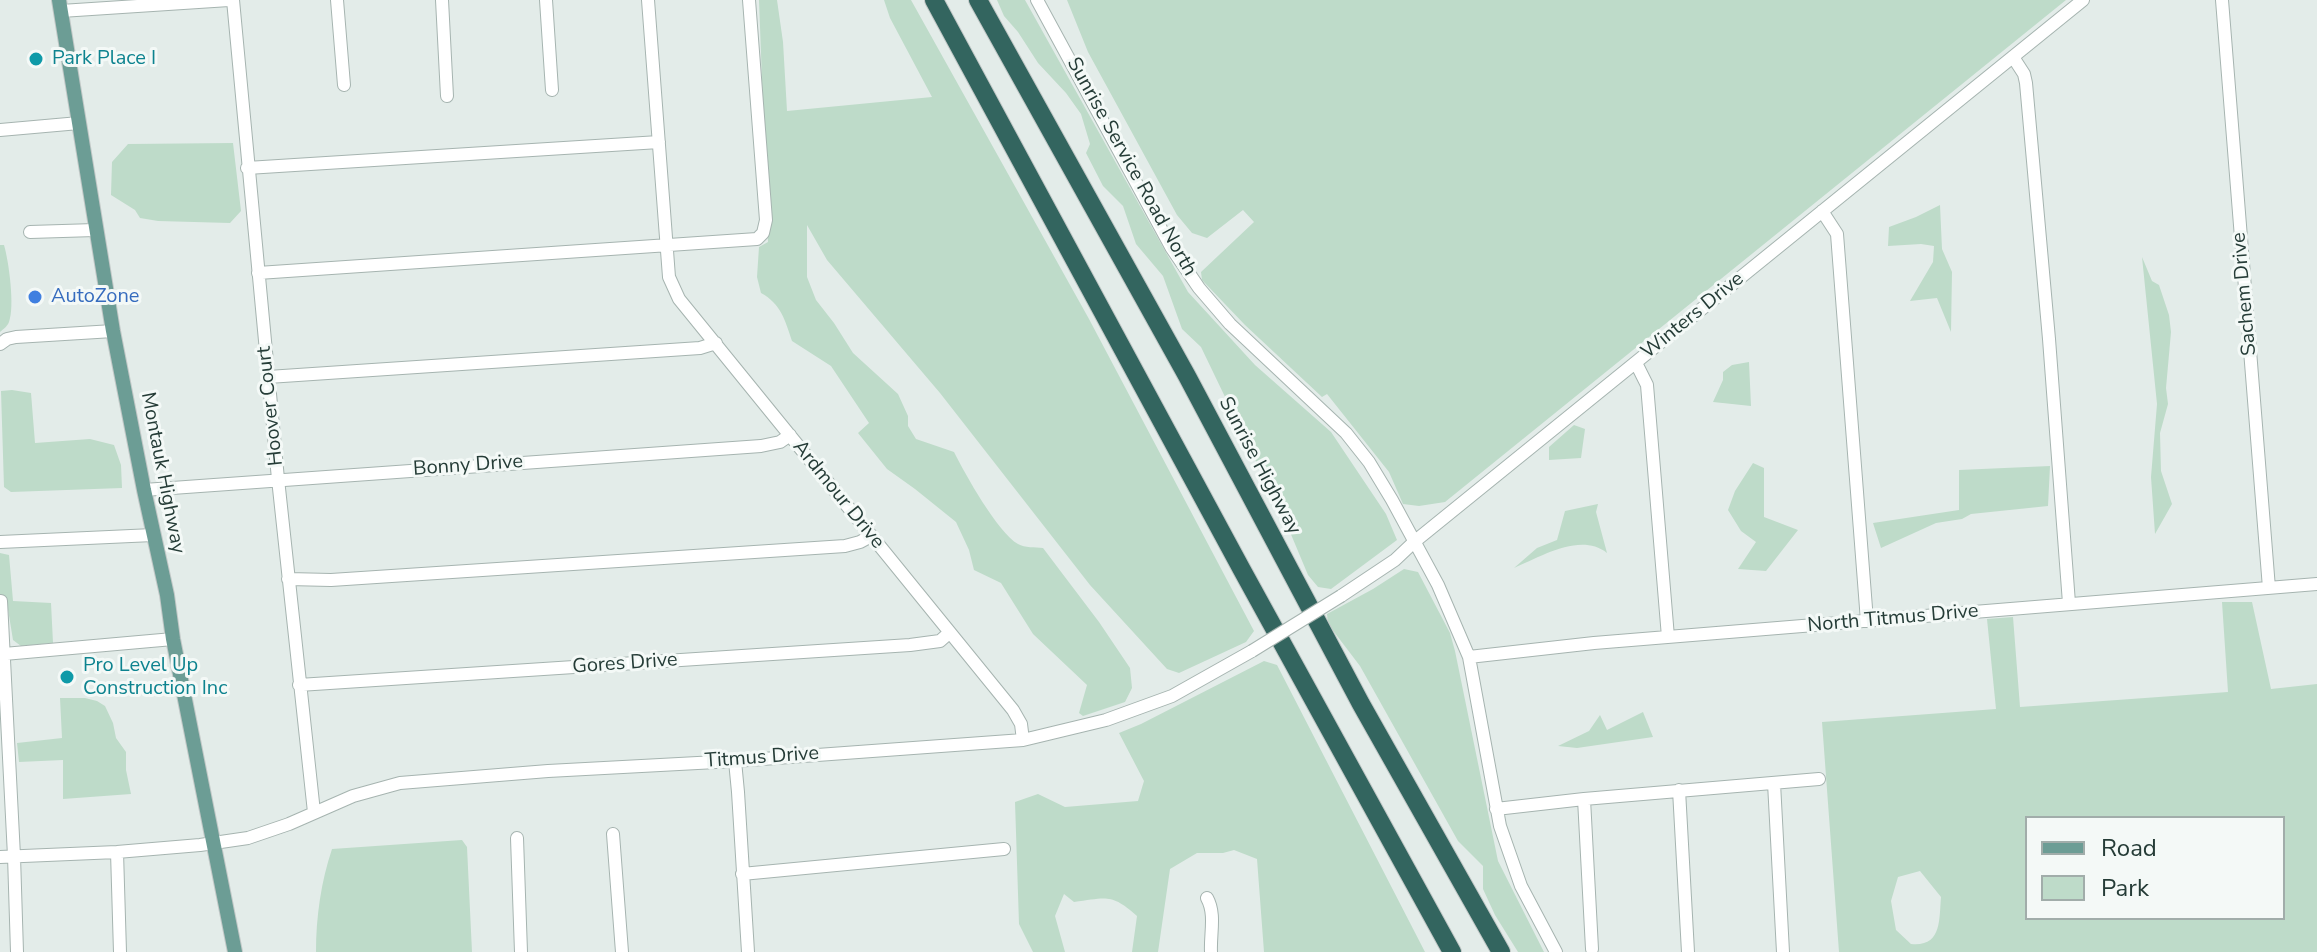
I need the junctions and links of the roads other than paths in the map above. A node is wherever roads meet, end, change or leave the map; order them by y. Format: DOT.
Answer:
graph roads {
  1 [pos="231,0"];
  2 [pos="337,0"];
  3 [pos="442,0"];
  4 [pos="546,0"];
  5 [pos="648,0"];
  6 [pos="749,0"];
  7 [pos="934,0"];
  8 [pos="978,0"];
  9 [pos="1037,0"];
  10 [pos="2083,0"];
  11 [pos="2222,0"];
  12 [pos="60,6"];
  13 [pos="2013,57"];
  14 [pos="344,85"];
  15 [pos="552,90"];
  16 [pos="447,96"];
  17 [pos="79,123"];
  18 [pos="0,130"];
  19 [pos="659,142"];
  20 [pos="247,168"];
  21 [pos="1822,211"];
  22 [pos="95,230"];
  23 [pos="30,232"];
  24 [pos="666,246"];
  25 [pos="258,273"];
  26 [pos="113,331"];
  27 [pos="716,343"];
  28 [pos="0,344"];
  29 [pos="1636,363"];
  30 [pos="268,377"];
  31 [pos="790,435"];
  32 [pos="278,479"];
  33 [pos="144,490"];
  34 [pos="153,535"];
  35 [pos="871,536"];
  36 [pos="0,542"];
  37 [pos="1414,542"];
  38 [pos="288,579"];
  39 [pos="2317,584"];
  40 [pos="2269,588"];
  41 [pos="1,601"];
  42 [pos="2069,603"];
  43 [pos="1867,621"];
  44 [pos="1296,624"];
  45 [pos="949,633"];
  46 [pos="1668,637"];
  47 [pos="173,639"];
  48 [pos="4,654"];
  49 [pos="1469,657"];
  50 [pos="299,685"];
  51 [pos="1023,740"];
  52 [pos="735,761"];
  53 [pos="1819,779"];
  54 [pos="1774,783"];
  55 [pos="1679,790"];
  56 [pos="1584,799"];
  57 [pos="1496,809"];
  58 [pos="314,812"];
  59 [pos="613,834"];
  60 [pos="517,838"];
  61 [pos="213,844"];
  62 [pos="1004,849"];
  63 [pos="117,852"];
  64 [pos="14,856"];
  65 [pos="0,857"];
  66 [pos="742,874"];
  67 [pos="1207,898"];
  68 [pos="1592,949"];
  69 [pos="17,952"];
  70 [pos="120,952"];
  71 [pos="235,952"];
  72 [pos="521,952"];
  73 [pos="622,952"];
  74 [pos="748,952"];
  75 [pos="1211,952"];
  76 [pos="1452,952"];
  77 [pos="1501,952"];
  78 [pos="1556,952"];
  79 [pos="1688,952"];
  80 [pos="1783,952"];
  1 -- 12 [label="street"];
  1 -- 20 [label="street, Hoover Court"];
  2 -- 14 [label="street"];
  3 -- 16 [label="street"];
  4 -- 15 [label="street"];
  5 -- 19 [label="street, Ardmour Drive"];
  6 -- 24 [label="street"];
  7 -- 76 [label="highway"];
  8 -- 77 [label="highway, Sunrise Highway"];
  9 -- 37 [label="street, Sunrise Service Road North"];
  10 -- 13 [label="street, Winters Drive"];
  11 -- 40 [label="street, Sachem Drive"];
  12 -- 17 [label="main road, Montauk Highway"];
  13 -- 21 [label="street, Winters Drive"];
  13 -- 42 [label="street"];
  17 -- 18 [label="street"];
  17 -- 22 [label="main road, Montauk Highway"];
  19 -- 20 [label="street"];
  19 -- 24 [label="street, Ardmour Drive"];
  20 -- 25 [label="street, Hoover Court"];
  21 -- 29 [label="street, Winters Drive"];
  21 -- 43 [label="street"];
  22 -- 23 [label="street"];
  22 -- 26 [label="main road, Montauk Highway"];
  24 -- 25 [label="street"];
  24 -- 27 [label="street, Ardmour Drive"];
  25 -- 30 [label="street, Hoover Court"];
  26 -- 28 [label="street"];
  26 -- 33 [label="main road, Montauk Highway"];
  27 -- 30 [label="street"];
  27 -- 31 [label="street, Ardmour Drive"];
  29 -- 37 [label="street, Winters Drive"];
  29 -- 46 [label="street"];
  30 -- 32 [label="street, Hoover Court"];
  31 -- 32 [label="street, Bonny Drive"];
  31 -- 35 [label="street, Ardmour Drive"];
  32 -- 33 [label="street, Bonny Drive"];
  32 -- 38 [label="street, Hoover Court"];
  33 -- 34 [label="main road, Montauk Highway"];
  34 -- 36 [label="street"];
  34 -- 47 [label="main road, Montauk Highway"];
  35 -- 38 [label="street"];
  35 -- 45 [label="street, Ardmour Drive"];
  37 -- 44 [label="street, Winters Drive, bridge"];
  37 -- 49 [label="street, Sunrise Service Road North"];
  38 -- 50 [label="street, Hoover Court"];
  39 -- 40 [label="street, North Titmus Drive"];
  40 -- 42 [label="street, North Titmus Drive"];
  41 -- 48 [label="street"];
  42 -- 43 [label="street, North Titmus Drive"];
  43 -- 46 [label="street, North Titmus Drive"];
  44 -- 51 [label="street, Titmus Drive, bridge"];
  45 -- 50 [label="street, Gores Drive"];
  45 -- 51 [label="street, Ardmour Drive"];
  46 -- 49 [label="street, North Titmus Drive"];
  47 -- 48 [label="street"];
  47 -- 61 [label="main road, Montauk Highway"];
  48 -- 64 [label="street"];
  49 -- 57 [label="street, Sunrise Service Road North"];
  50 -- 58 [label="street, Hoover Court"];
  51 -- 52 [label="street, Titmus Drive"];
  52 -- 58 [label="street, Titmus Drive"];
  52 -- 66 [label="street"];
  53 -- 54 [label="street"];
  54 -- 55 [label="street"];
  54 -- 80 [label="street"];
  55 -- 56 [label="street"];
  55 -- 79 [label="street"];
  56 -- 57 [label="street"];
  56 -- 68 [label="street"];
  57 -- 78 [label="street, Sunrise Service Road North"];
  58 -- 61 [label="street, Titmus Drive"];
  59 -- 73 [label="street"];
  60 -- 72 [label="street"];
  61 -- 63 [label="street, Titmus Drive"];
  61 -- 71 [label="main road, Montauk Highway"];
  62 -- 66 [label="street"];
  63 -- 64 [label="street, Titmus Drive"];
  63 -- 70 [label="street"];
  64 -- 65 [label="street, Titmus Drive"];
  64 -- 69 [label="street"];
  66 -- 74 [label="street"];
  67 -- 75 [label="street"];
}
